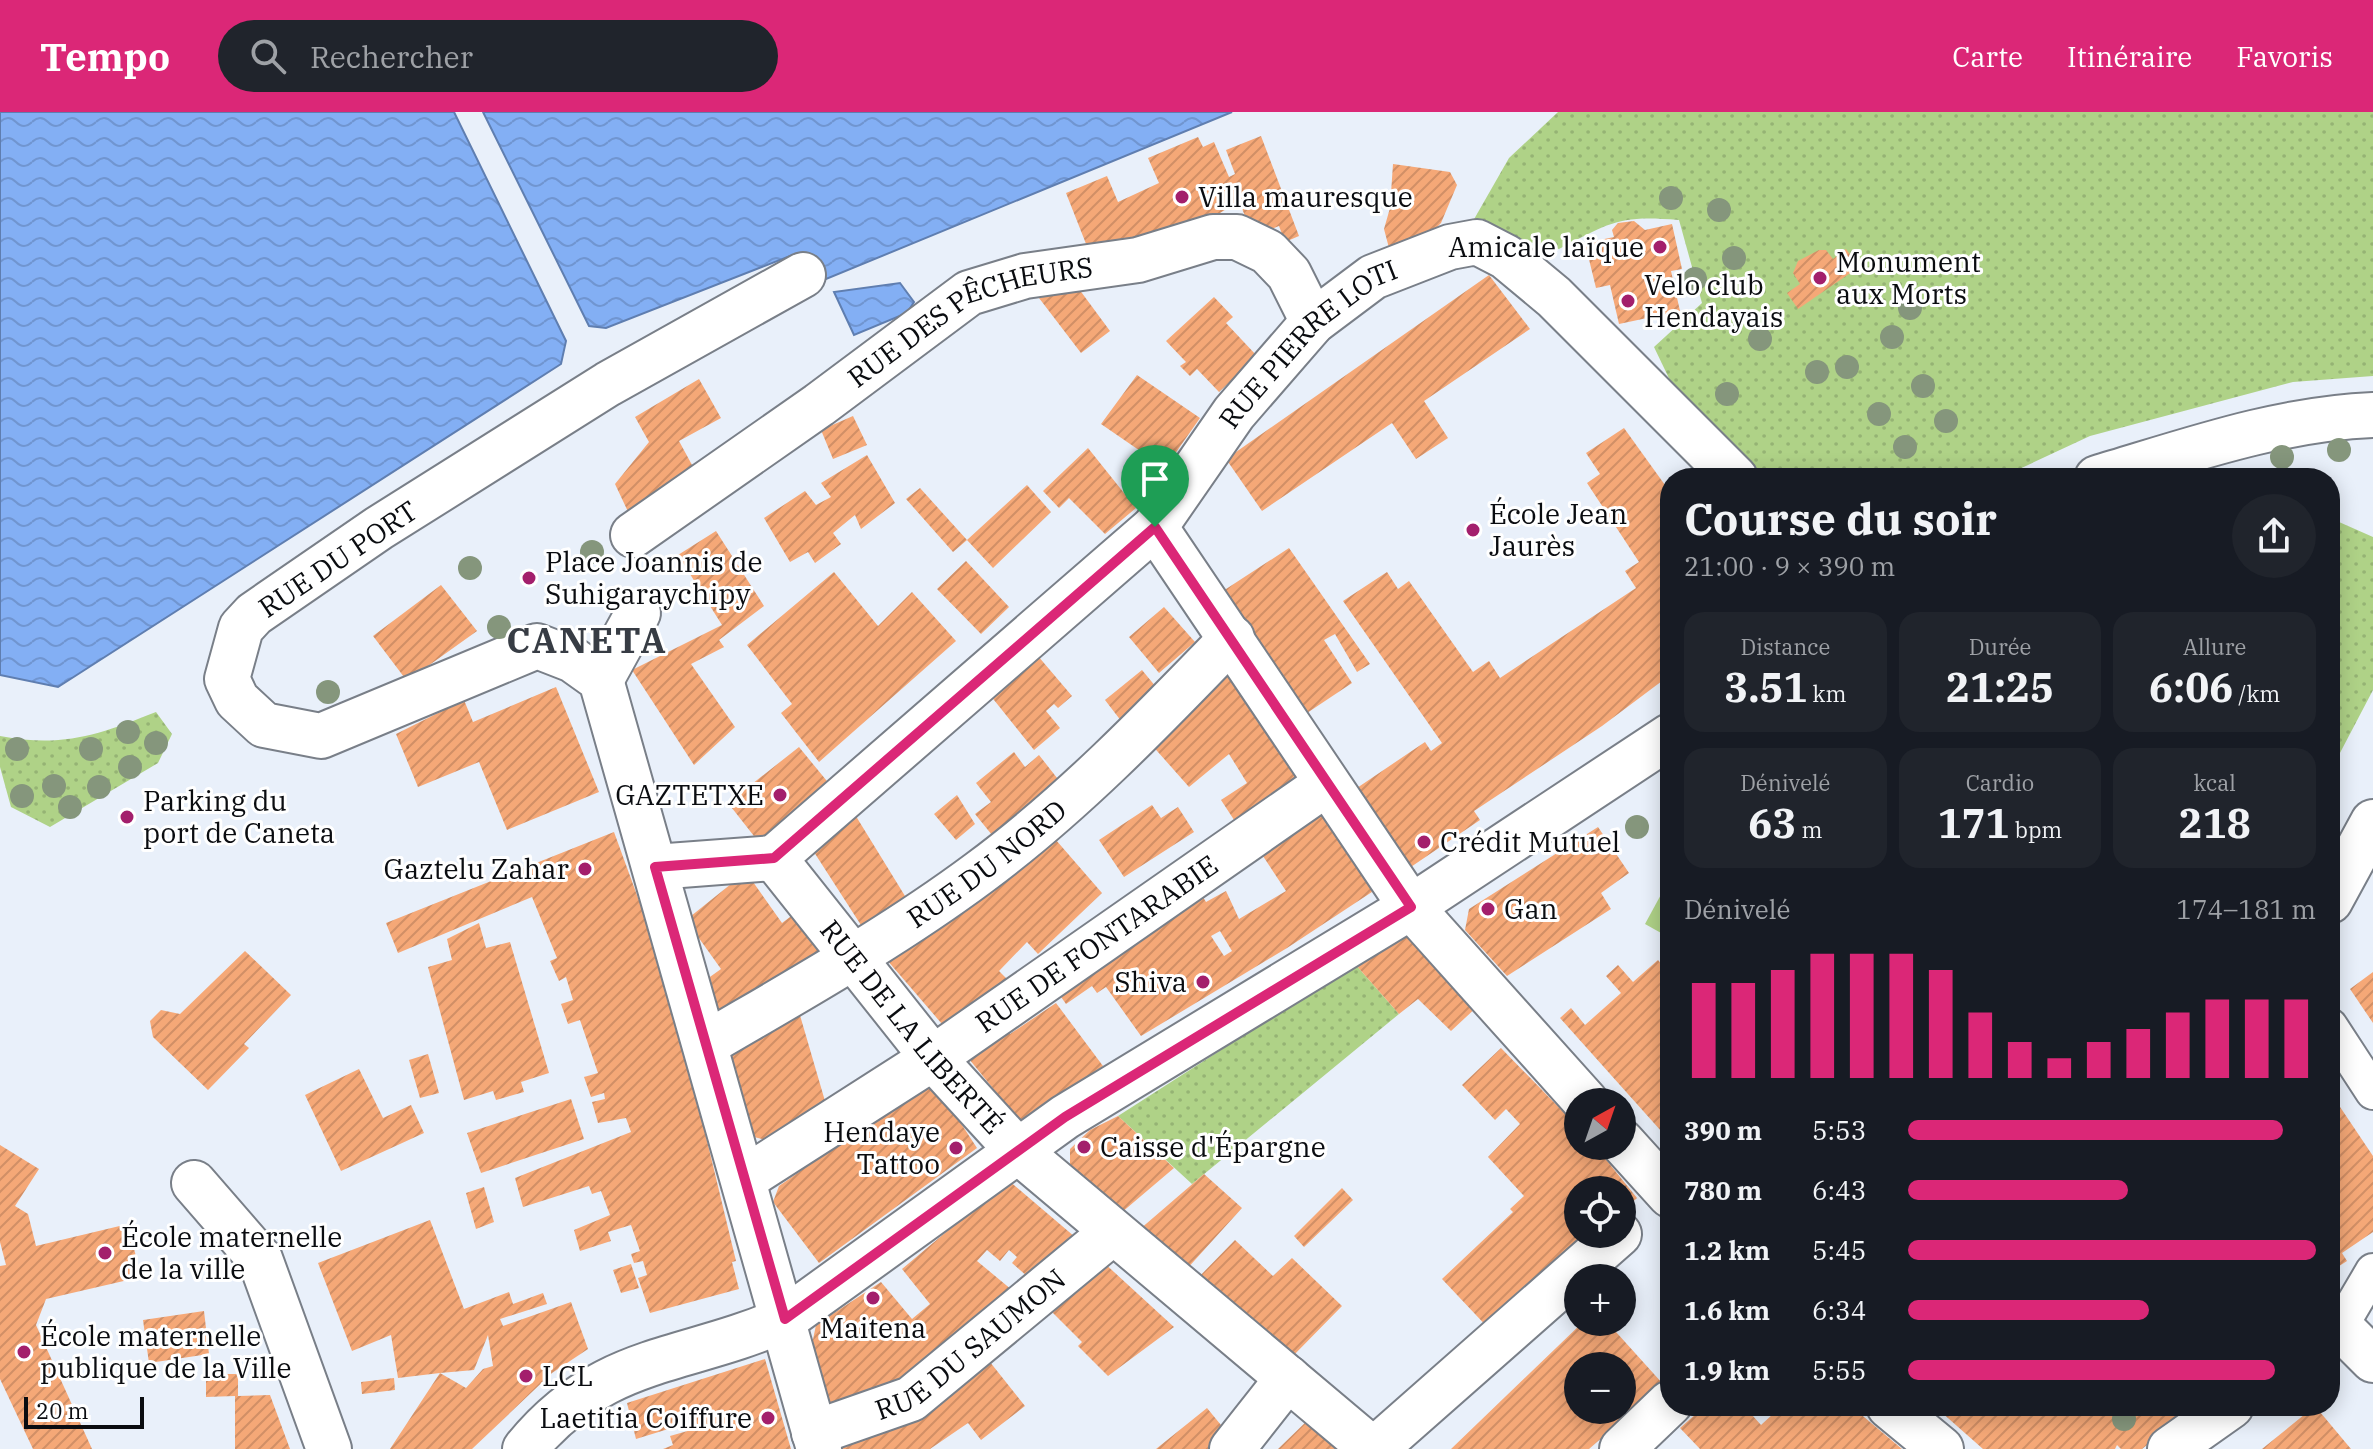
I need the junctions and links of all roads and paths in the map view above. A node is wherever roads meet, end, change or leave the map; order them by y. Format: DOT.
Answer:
graph roads {
  1 [pos="803,275"];
  2 [pos="1313,322"];
  3 [pos="2373,415"];
  4 [pos="1725,468"];
  5 [pos="2131,468"];
  6 [pos="1155,527"];
  7 [pos="633,535"];
  8 [pos="638,613"];
  9 [pos="1232,638"];
  10 [pos="601,680"];
  11 [pos="1660,743"];
  12 [pos="1326,784"];
  13 [pos="2370,837"];
  14 [pos="774,858"];
  15 [pos="655,867"];
  16 [pos="2340,885"];
  17 [pos="1411,907"];
  18 [pos="853,957"];
  19 [pos="2340,1041"];
  20 [pos="706,1044"];
  21 [pos="933,1058"];
  22 [pos="1573,1088"];
  23 [pos="2373,1092"];
  24 [pos="1018,1151"];
  25 [pos="1636,1158"];
  26 [pos="744,1179"];
  27 [pos="194,1183"];
  28 [pos="1660,1184"];
  29 [pos="1660,1200"];
  30 [pos="1636,1219"];
  31 [pos="1113,1232"];
  32 [pos="1602,1248"];
  33 [pos="2373,1271"];
  34 [pos="2340,1317"];
  35 [pos="785,1319"];
  36 [pos="2340,1333"];
  37 [pos="2373,1360"];
  38 [pos="1288,1378"];
  39 [pos="1660,1413"];
  40 [pos="1901,1416"];
  41 [pos="2217,1416"];
  42 [pos="817,1441"];
  43 [pos="329,1449"];
  44 [pos="525,1449"];
  45 [pos="1232,1449"];
  46 [pos="1373,1449"];
  47 [pos="1622,1449"];
  48 [pos="1941,1449"];
  49 [pos="2170,1449"];
  1 -- 10 [label="street, RUE DU PORT"];
  2 -- 4 [label="street, RUE PIERRE LOTI"];
  2 -- 6 [label="street, RUE PIERRE LOTI"];
  2 -- 7 [label="street, RUE DES PÊCHEURS"];
  3 -- 5 [label="street"];
  6 -- 9 [label="street"];
  6 -- 14 [label="street, RUE PIERRE LOTI"];
  8 -- 10 [label="street"];
  9 -- 12 [label="street"];
  9 -- 18 [label="street, RUE DU NORD"];
  10 -- 15 [label="street"];
  11 -- 17 [label="street"];
  12 -- 17 [label="street"];
  12 -- 21 [label="street, RUE DE FONTARABIE"];
  13 -- 16 [label="street"];
  14 -- 15 [label="street"];
  14 -- 18 [label="street, RUE DE LA LIBERTÉ"];
  15 -- 20 [label="street"];
  17 -- 22 [label="street"];
  17 -- 24 [label="street"];
  18 -- 20 [label="street, RUE DU NORD"];
  18 -- 21 [label="street, RUE DE LA LIBERTÉ"];
  19 -- 23 [label="street"];
  20 -- 26 [label="street"];
  21 -- 24 [label="street, RUE DE LA LIBERTÉ"];
  21 -- 26 [label="street, RUE DE FONTARABIE"];
  24 -- 31 [label="street, RUE DE LA LIBERTÉ"];
  24 -- 35 [label="street"];
  25 -- 28 [label="street"];
  26 -- 35 [label="street"];
  27 -- 43 [label="street"];
  29 -- 30 [label="street"];
  31 -- 38 [label="street, RUE DE LA LIBERTÉ"];
  31 -- 42 [label="street, RUE DU SAUMON"];
  32 -- 46 [label="street"];
  33 -- 34 [label="street"];
  35 -- 42 [label="street"];
  35 -- 44 [label="street"];
  36 -- 37 [label="street"];
  38 -- 45 [label="street"];
  38 -- 46 [label="street, RUE DE LA LIBERTÉ"];
  39 -- 47 [label="street"];
  40 -- 48 [label="street"];
  41 -- 49 [label="street"];
}
